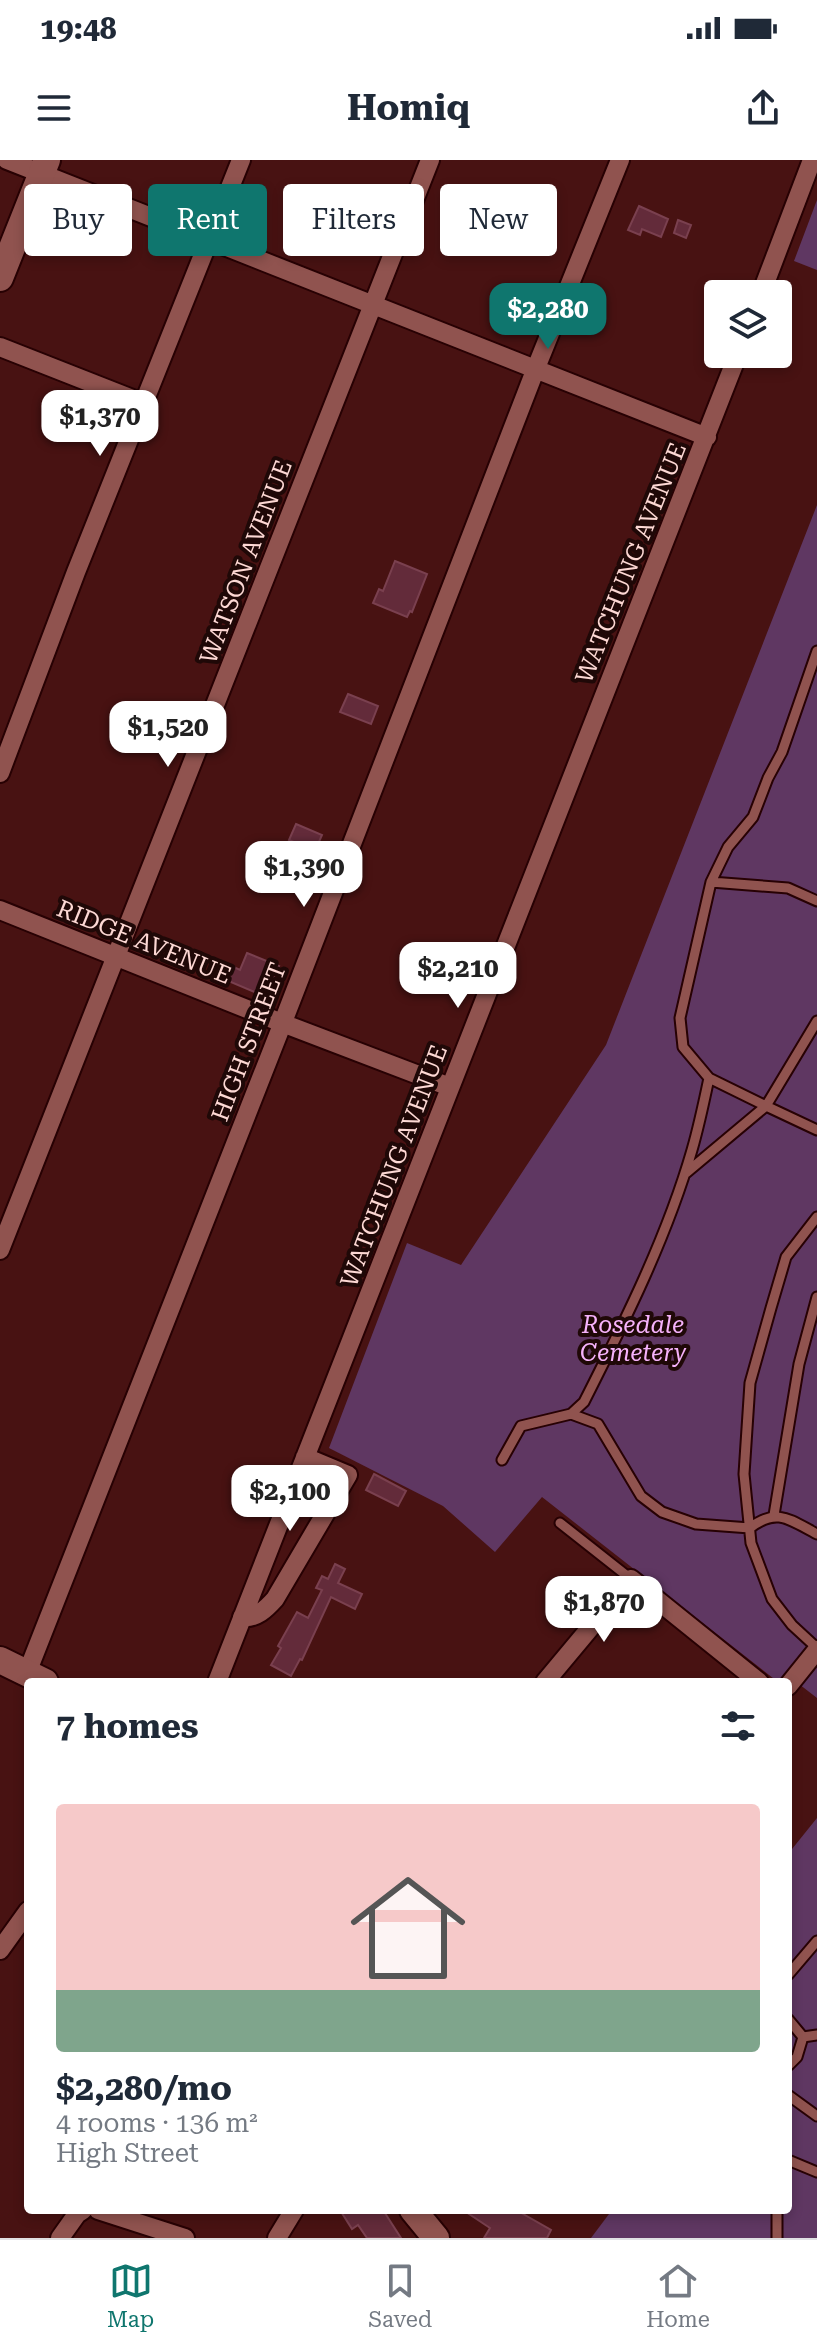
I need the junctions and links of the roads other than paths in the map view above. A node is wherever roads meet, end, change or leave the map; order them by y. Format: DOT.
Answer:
graph roads {
  1 [pos="7,160"];
  2 [pos="241,160"];
  3 [pos="430,160"];
  4 [pos="620,160"];
  5 [pos="812,160"];
  6 [pos="44,167"];
  7 [pos="232,184"];
  8 [pos="148,212"];
  9 [pos="203,256"];
  10 [pos="254,256"];
  11 [pos="0,278"];
  12 [pos="766,280"];
  13 [pos="374,303"];
  14 [pos="0,347"];
  15 [pos="536,368"];
  16 [pos="733,368"];
  17 [pos="145,404"];
  18 [pos="707,437"];
  19 [pos="817,651"];
  20 [pos="0,773"];
  21 [pos="711,882"];
  22 [pos="817,901"];
  23 [pos="0,910"];
  24 [pos="117,956"];
  25 [pos="817,1021"];
  26 [pos="282,1023"];
  27 [pos="709,1078"];
  28 [pos="450,1087"];
  29 [pos="766,1106"];
  30 [pos="817,1130"];
  31 [pos="684,1174"];
  32 [pos="817,1217"];
  33 [pos="0,1250"];
  34 [pos="817,1297"];
  35 [pos="571,1414"];
  36 [pos="305,1457"];
  37 [pos="502,1460"];
  38 [pos="774,1515"];
  39 [pos="560,1523"];
  40 [pos="750,1528"];
  41 [pos="817,1534"];
  42 [pos="631,1579"];
  43 [pos="242,1617"];
  44 [pos="814,1647"];
  45 [pos="0,1660"];
  46 [pos="36,1677"];
  47 [pos="219,1678"];
  48 [pos="548,1678"];
  49 [pos="754,1678"];
  50 [pos="792,1680"];
  51 [pos="24,1917"];
  52 [pos="817,1941"];
  53 [pos="0,1950"];
  54 [pos="792,1970"];
  55 [pos="792,2024"];
  56 [pos="817,2035"];
  57 [pos="803,2037"];
  58 [pos="792,2062"];
  59 [pos="792,2098"];
  60 [pos="817,2116"];
  61 [pos="792,2162"];
  62 [pos="817,2172"];
  63 [pos="77,2214"];
  64 [pos="110,2214"];
  65 [pos="292,2214"];
  66 [pos="416,2214"];
  67 [pos="777,2214"];
  68 [pos="60,2238"];
  69 [pos="185,2238"];
  70 [pos="277,2238"];
  71 [pos="436,2238"];
  72 [pos="777,2238"];
  1 -- 6 [label="street"];
  2 -- 7 [label="street"];
  3 -- 13 [label="street, WATSON AVENUE"];
  4 -- 15 [label="street, HIGH STREET"];
  5 -- 12 [label="street"];
  6 -- 8 [label="street"];
  6 -- 11 [label="street"];
  9 -- 17 [label="street"];
  10 -- 13 [label="street"];
  13 -- 15 [label="street"];
  13 -- 24 [label="street, WATSON AVENUE"];
  14 -- 17 [label="street"];
  15 -- 18 [label="street"];
  15 -- 26 [label="street, HIGH STREET"];
  16 -- 18 [label="street, WATCHUNG AVENUE"];
  17 -- 20 [label="street"];
  18 -- 28 [label="street, WATCHUNG AVENUE"];
  19 -- 21 [label="lane"];
  21 -- 22 [label="lane"];
  21 -- 27 [label="lane"];
  23 -- 24 [label="street, RIDGE AVENUE"];
  24 -- 26 [label="street, RIDGE AVENUE"];
  24 -- 33 [label="street, WATSON AVENUE"];
  25 -- 29 [label="lane"];
  26 -- 28 [label="street, RIDGE AVENUE"];
  26 -- 46 [label="street, HIGH STREET"];
  27 -- 29 [label="lane"];
  27 -- 31 [label="lane"];
  28 -- 36 [label="street, WATCHUNG AVENUE"];
  29 -- 30 [label="lane"];
  29 -- 31 [label="lane"];
  31 -- 35 [label="lane"];
  32 -- 40 [label="lane"];
  34 -- 38 [label="lane"];
  35 -- 37 [label="lane"];
  35 -- 40 [label="lane"];
  36 -- 43 [label="street, WATCHUNG AVENUE"];
  36 -- 43 [label="street"];
  38 -- 40 [label="lane"];
  38 -- 41 [label="lane"];
  39 -- 42 [label="lane"];
  40 -- 44 [label="lane"];
  42 -- 48 [label="street"];
  42 -- 49 [label="street"];
  43 -- 47 [label="street, WATCHUNG AVENUE"];
  44 -- 50 [label="street"];
  45 -- 46 [label="street"];
  51 -- 53 [label="street"];
  52 -- 54 [label="lane"];
  55 -- 57 [label="lane"];
  56 -- 57 [label="lane"];
  57 -- 58 [label="lane"];
  59 -- 60 [label="lane"];
  61 -- 62 [label="lane"];
  63 -- 68 [label="street"];
  64 -- 69 [label="street"];
  65 -- 70 [label="street"];
  66 -- 71 [label="street"];
  67 -- 72 [label="lane"];
}
